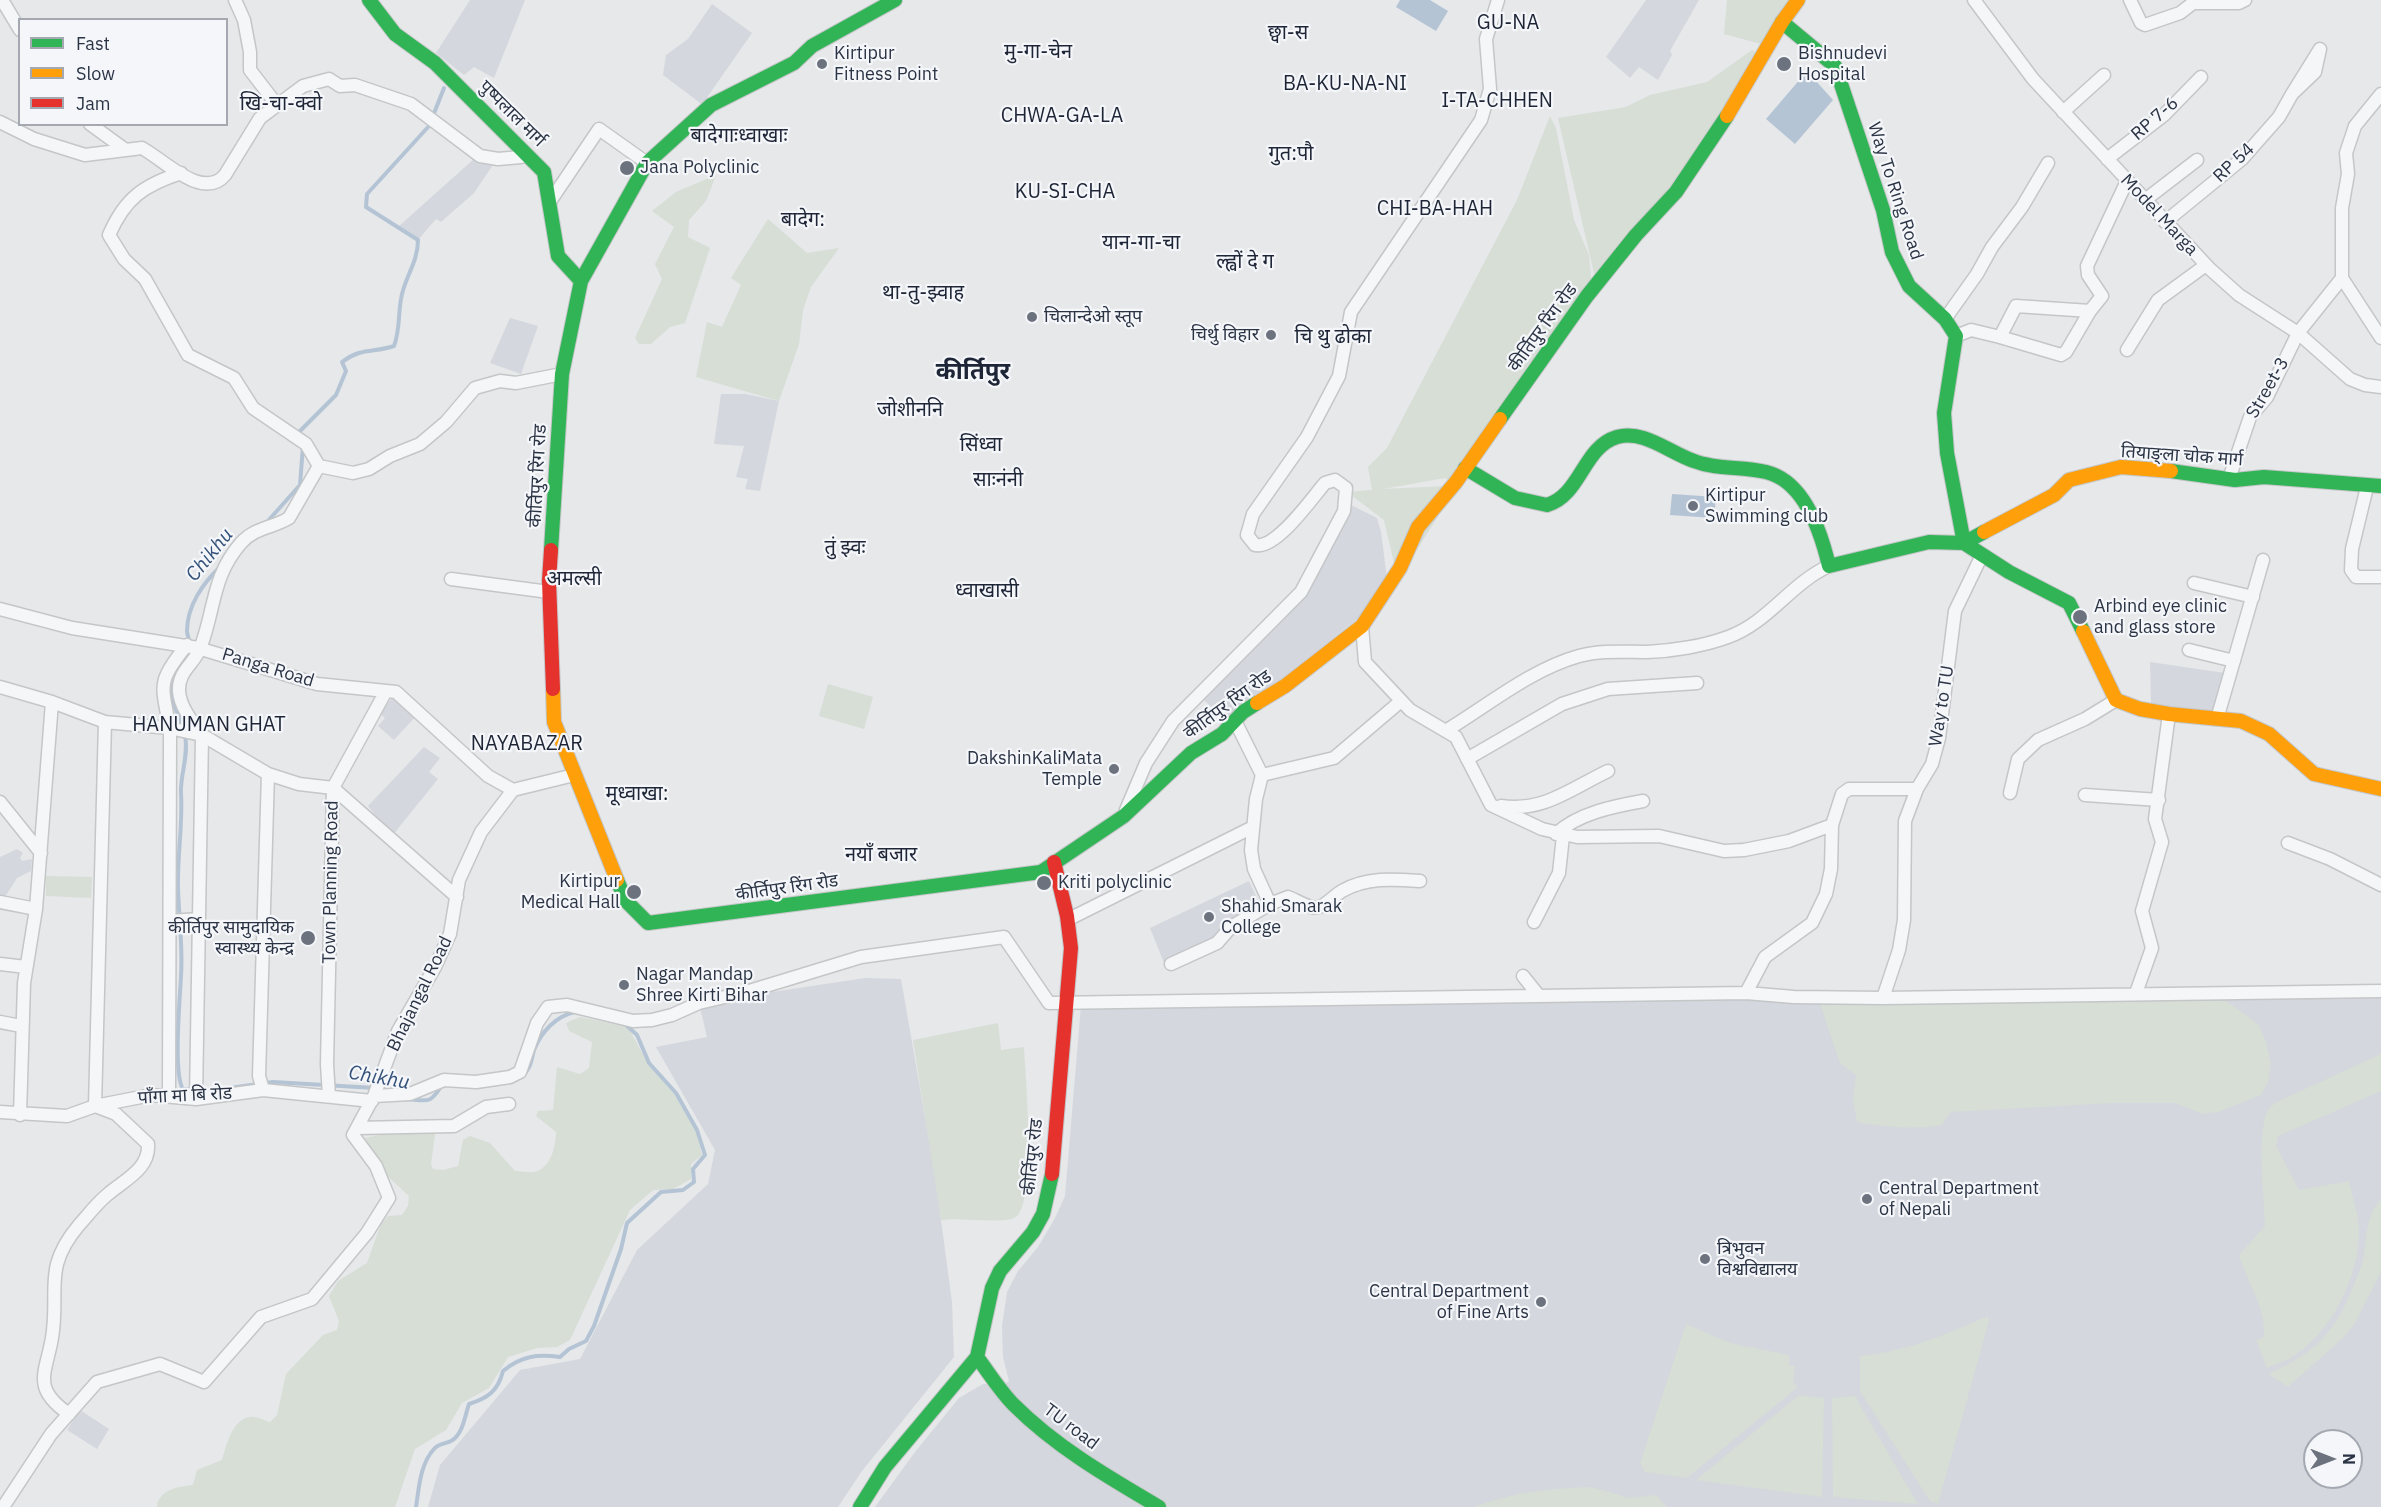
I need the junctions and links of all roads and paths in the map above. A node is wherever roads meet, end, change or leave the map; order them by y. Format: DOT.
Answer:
graph roads {
  1 [pos="2,0"];
  2 [pos="235,0"];
  3 [pos="369,0"];
  4 [pos="895,0"];
  5 [pos="1498,0"];
  6 [pos="1798,0"];
  7 [pos="1974,0"];
  8 [pos="2130,0"];
  9 [pos="2245,0"];
  10 [pos="1782,22"];
  11 [pos="18,27"];
  12 [pos="2104,75"];
  13 [pos="2201,77"];
  14 [pos="2292,94"];
  15 [pos="2381,94"];
  16 [pos="278,105"];
  17 [pos="2063,112"];
  18 [pos="0,122"];
  19 [pos="93,126"];
  20 [pos="123,148"];
  21 [pos="525,153"];
  22 [pos="2107,159"];
  23 [pos="2197,160"];
  24 [pos="647,163"];
  25 [pos="2048,163"];
  26 [pos="181,173"];
  27 [pos="2127,181"];
  28 [pos="2145,200"];
  29 [pos="549,203"];
  30 [pos="2165,222"];
  31 [pos="2206,265"];
  32 [pos="2342,278"];
  33 [pos="581,281"];
  34 [pos="2090,311"];
  35 [pos="1945,319"];
  36 [pos="2298,333"];
  37 [pos="1956,336"];
  38 [pos="2000,337"];
  39 [pos="2381,338"];
  40 [pos="2127,350"];
  41 [pos="562,374"];
  42 [pos="2381,387"];
  43 [pos="319,465"];
  44 [pos="1465,468"];
  45 [pos="2229,479"];
  46 [pos="2374,486"];
  47 [pos="1964,543"];
  48 [pos="1982,555"];
  49 [pos="2264,560"];
  50 [pos="1828,566"];
  51 [pos="2381,577"];
  52 [pos="451,579"];
  53 [pos="2193,583"];
  54 [pos="549,592"];
  55 [pos="2253,597"];
  56 [pos="0,609"];
  57 [pos="1362,626"];
  58 [pos="195,647"];
  59 [pos="2189,650"];
  60 [pos="2234,662"];
  61 [pos="1697,683"];
  62 [pos="0,687"];
  63 [pos="386,690"];
  64 [pos="2116,700"];
  65 [pos="1401,701"];
  66 [pos="52,702"];
  67 [pos="2169,714"];
  68 [pos="2217,719"];
  69 [pos="1234,720"];
  70 [pos="105,722"];
  71 [pos="170,728"];
  72 [pos="1447,730"];
  73 [pos="196,734"];
  74 [pos="1467,759"];
  75 [pos="1608,771"];
  76 [pos="268,774"];
  77 [pos="574,775"];
  78 [pos="1262,775"];
  79 [pos="333,788"];
  80 [pos="1917,789"];
  81 [pos="2381,789"];
  82 [pos="513,790"];
  83 [pos="2010,793"];
  84 [pos="2085,795"];
  85 [pos="2159,800"];
  86 [pos="1643,801"];
  87 [pos="0,802"];
  88 [pos="1491,805"];
  89 [pos="1124,816"];
  90 [pos="1832,825"];
  91 [pos="1252,827"];
  92 [pos="1560,835"];
  93 [pos="2288,843"];
  94 [pos="41,853"];
  95 [pos="1054,862"];
  96 [pos="1420,881"];
  97 [pos="2381,885"];
  98 [pos="457,897"];
  99 [pos="0,902"];
  100 [pos="1269,904"];
  101 [pos="36,909"];
  102 [pos="199,919"];
  103 [pos="1069,919"];
  104 [pos="170,921"];
  105 [pos="1534,922"];
  106 [pos="0,964"];
  107 [pos="1171,964"];
  108 [pos="26,967"];
  109 [pos="1523,976"];
  110 [pos="2381,991"];
  111 [pos="1746,993"];
  112 [pos="2136,993"];
  113 [pos="1539,996"];
  114 [pos="1883,998"];
  115 [pos="1064,1003"];
  116 [pos="0,1022"];
  117 [pos="21,1026"];
  118 [pos="263,1090"];
  119 [pos="169,1094"];
  120 [pos="329,1096"];
  121 [pos="373,1098"];
  122 [pos="196,1099"];
  123 [pos="509,1104"];
  124 [pos="95,1106"];
  125 [pos="0,1112"];
  126 [pos="20,1115"];
  127 [pos="357,1128"];
  128 [pos="977,1357"];
  129 [pos="69,1414"];
  130 [pos="3,1507"];
  131 [pos="860,1507"];
  132 [pos="1159,1507"];
  1 -- 11 [label="street"];
  2 -- 16 [label="street"];
  3 -- 21 [label="street, पुष्पलाल मार्ग"];
  4 -- 24 [label="street, कीर्तिपुर रिंग रोड"];
  5 -- 89 [label="street"];
  6 -- 10 [label="street, कीर्तिपुर रिंग रोड"];
  7 -- 17 [label="street, Model Marga"];
  8 -- 9 [label="street"];
  10 -- 35 [label="street, Way To Ring Road"];
  10 -- 44 [label="street, कीर्तिपुर रिंग रोड"];
  12 -- 17 [label="street"];
  13 -- 22 [label="street, RP 7-6"];
  14 -- 30 [label="street, RP 54"];
  15 -- 32 [label="street"];
  16 -- 21 [label="street"];
  16 -- 26 [label="street"];
  17 -- 22 [label="street, Model Marga"];
  18 -- 20 [label="street"];
  19 -- 20 [label="street"];
  20 -- 26 [label="street"];
  21 -- 29 [label="street, पुष्पलाल मार्ग"];
  22 -- 27 [label="street, Model Marga"];
  23 -- 28 [label="street"];
  24 -- 29 [label="street"];
  24 -- 33 [label="street, कीर्तिपुर रिंग रोड"];
  25 -- 35 [label="street"];
  26 -- 43 [label="street"];
  27 -- 28 [label="street, Model Marga"];
  27 -- 34 [label="street"];
  28 -- 30 [label="street, Model Marga"];
  29 -- 33 [label="street, पुष्पलाल मार्ग"];
  30 -- 31 [label="street, Model Marga"];
  31 -- 36 [label="street, Model Marga"];
  31 -- 40 [label="street"];
  32 -- 36 [label="street, Street-3"];
  32 -- 39 [label="street"];
  33 -- 41 [label="street, कीर्तिपुर रिंग रोड"];
  34 -- 38 [label="street"];
  34 -- 38 [label="street"];
  35 -- 37 [label="street, Way To Ring Road"];
  36 -- 42 [label="street, Model Marga"];
  36 -- 45 [label="street, Street-3"];
  37 -- 38 [label="street"];
  37 -- 47 [label="street"];
  41 -- 43 [label="street"];
  41 -- 54 [label="street, कीर्तिपुर रिंग रोड"];
  43 -- 58 [label="street"];
  44 -- 50 [label="street"];
  44 -- 57 [label="street, कीर्तिपुर रिंग रोड"];
  45 -- 46 [label="street, तियाङ्ला चोक मार्ग"];
  45 -- 47 [label="street, तियाङ्ला चोक मार्ग"];
  46 -- 51 [label="street"];
  47 -- 48 [label="street"];
  47 -- 50 [label="street"];
  48 -- 64 [label="street"];
  48 -- 80 [label="street, Way to TU"];
  49 -- 55 [label="street"];
  50 -- 72 [label="street"];
  52 -- 54 [label="street"];
  53 -- 55 [label="street"];
  54 -- 77 [label="street, कीर्तिपुर रिंग रोड"];
  55 -- 60 [label="street"];
  56 -- 58 [label="street, Panga Road"];
  57 -- 65 [label="street"];
  57 -- 69 [label="street, कीर्तिपुर रिंग रोड"];
  58 -- 63 [label="street, Panga Road"];
  58 -- 71 [label="street"];
  58 -- 73 [label="street"];
  59 -- 60 [label="street"];
  60 -- 68 [label="street"];
  61 -- 74 [label="street"];
  62 -- 66 [label="street"];
  63 -- 79 [label="street"];
  63 -- 82 [label="street, Panga Road"];
  64 -- 67 [label="street"];
  64 -- 83 [label="street"];
  65 -- 72 [label="street"];
  65 -- 78 [label="street"];
  66 -- 70 [label="street"];
  66 -- 94 [label="street"];
  67 -- 68 [label="street"];
  67 -- 85 [label="street"];
  68 -- 81 [label="street"];
  69 -- 78 [label="street"];
  69 -- 89 [label="street, कीर्तिपुर रिंग रोड"];
  70 -- 71 [label="street"];
  70 -- 124 [label="street"];
  71 -- 73 [label="street"];
  71 -- 104 [label="street"];
  72 -- 74 [label="street"];
  73 -- 76 [label="street, Town Planning Road"];
  73 -- 102 [label="street"];
  74 -- 88 [label="street"];
  75 -- 88 [label="street"];
  76 -- 79 [label="street, Town Planning Road"];
  76 -- 118 [label="street"];
  77 -- 82 [label="street"];
  77 -- 95 [label="street, कीर्तिपुर रिंग रोड"];
  78 -- 91 [label="street"];
  79 -- 98 [label="street"];
  79 -- 120 [label="street, Town Planning Road"];
  80 -- 90 [label="street"];
  80 -- 114 [label="street, Way to TU"];
  82 -- 98 [label="street, Bhajangal Road"];
  84 -- 85 [label="street"];
  85 -- 112 [label="street"];
  86 -- 92 [label="street"];
  87 -- 94 [label="street"];
  88 -- 92 [label="street"];
  89 -- 95 [label="street, कीर्तिपुर रिंग रोड"];
  90 -- 92 [label="street"];
  90 -- 111 [label="street"];
  91 -- 100 [label="street"];
  91 -- 103 [label="street"];
  92 -- 105 [label="street"];
  93 -- 97 [label="street"];
  94 -- 101 [label="street"];
  95 -- 103 [label="street, कीर्तिपुर रोड"];
  96 -- 100 [label="street"];
  98 -- 121 [label="street, Bhajangal Road"];
  99 -- 101 [label="street"];
  100 -- 107 [label="street"];
  101 -- 108 [label="street"];
  102 -- 104 [label="street"];
  102 -- 122 [label="street"];
  103 -- 115 [label="street, कीर्तिपुर रोड"];
  104 -- 119 [label="street"];
  106 -- 108 [label="street"];
  108 -- 117 [label="street"];
  109 -- 113 [label="street"];
  110 -- 112 [label="street"];
  111 -- 113 [label="street"];
  111 -- 114 [label="street"];
  112 -- 114 [label="street"];
  113 -- 115 [label="street"];
  115 -- 121 [label="street, पाँगा मा बि रोड"];
  115 -- 128 [label="street, कीर्तिपुर रोड"];
  116 -- 117 [label="street"];
  117 -- 126 [label="street"];
  118 -- 120 [label="street, पाँगा मा बि रोड"];
  118 -- 122 [label="street, पाँगा मा बि रोड"];
  119 -- 122 [label="street, पाँगा मा बि रोड"];
  119 -- 124 [label="street, पाँगा मा बि रोड"];
  120 -- 121 [label="street, पाँगा मा बि रोड"];
  121 -- 127 [label="street, Bhajangal Road"];
  123 -- 127 [label="street"];
  124 -- 126 [label="street, पाँगा मा बि रोड"];
  124 -- 129 [label="street"];
  125 -- 126 [label="street, पाँगा मा बि रोड"];
  127 -- 129 [label="street"];
  128 -- 131 [label="street, कीर्तिपुर रोड"];
  128 -- 132 [label="street, TU road"];
  129 -- 130 [label="street"];
}
